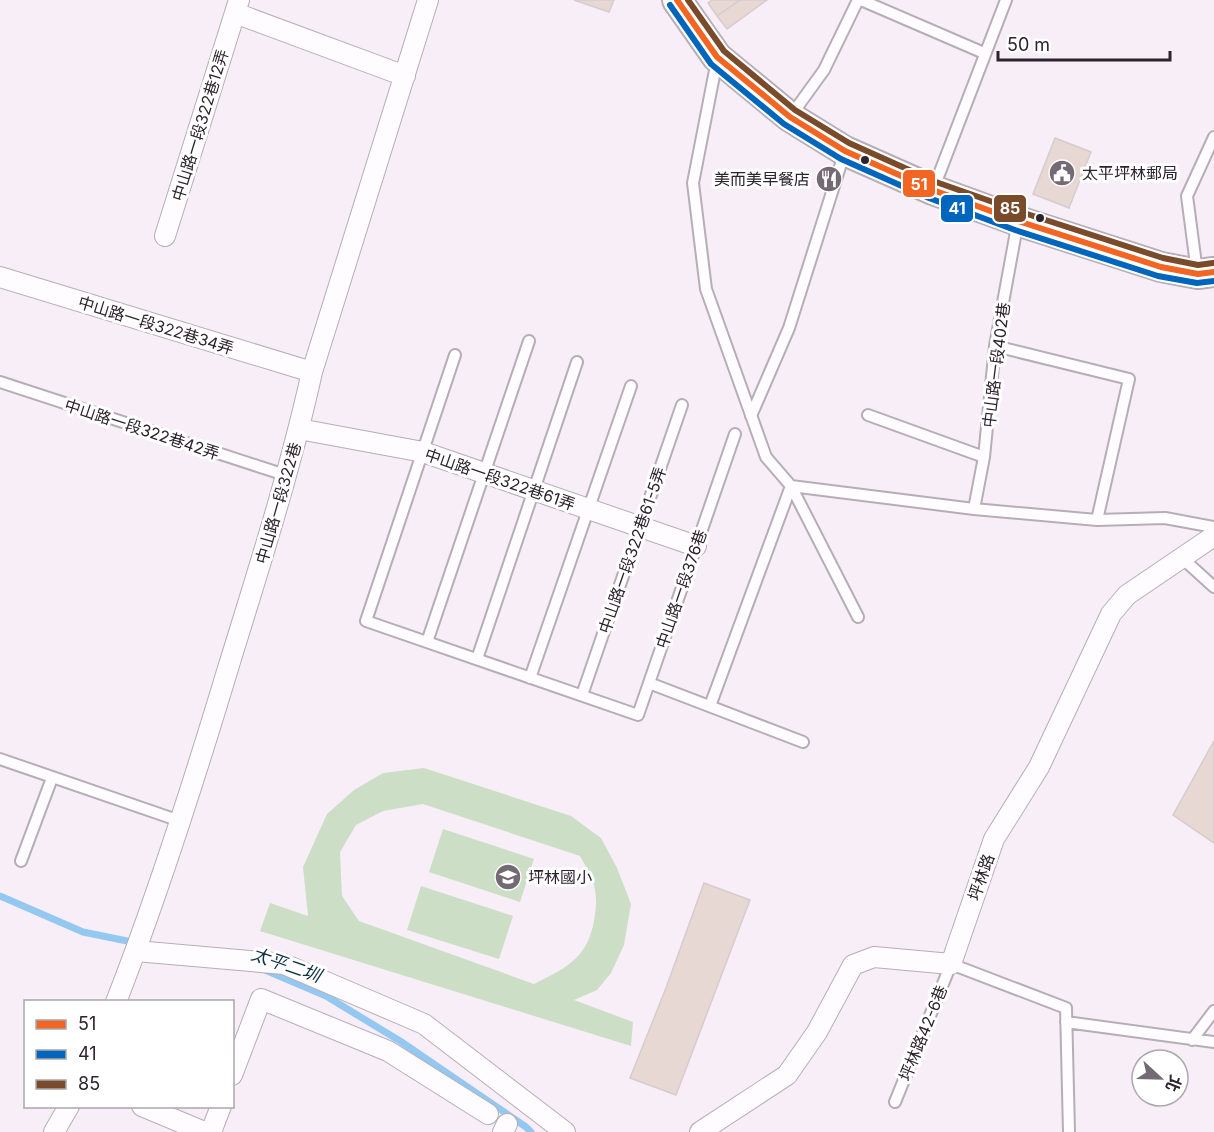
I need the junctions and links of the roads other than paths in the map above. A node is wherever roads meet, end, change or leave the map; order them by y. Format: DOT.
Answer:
graph roads {
  1 [pos="428,0"];
  2 [pos="677,0"];
  3 [pos="860,0"];
  4 [pos="1006,0"];
  5 [pos="237,7"];
  6 [pos="984,53"];
  7 [pos="717,57"];
  8 [pos="405,76"];
  9 [pos="790,117"];
  10 [pos="1214,137"];
  11 [pos="845,151"];
  12 [pos="933,190"];
  13 [pos="1018,221"];
  14 [pos="165,236"];
  15 [pos="1206,273"];
  16 [pos="0,277"];
  17 [pos="529,341"];
  18 [pos="995,346"];
  19 [pos="455,355"];
  20 [pos="577,362"];
  21 [pos="312,372"];
  22 [pos="0,382"];
  23 [pos="631,386"];
  24 [pos="682,405"];
  25 [pos="868,415"];
  26 [pos="751,416"];
  27 [pos="299,429"];
  28 [pos="735,435"];
  29 [pos="423,452"];
  30 [pos="984,457"];
  31 [pos="484,473"];
  32 [pos="285,475"];
  33 [pos="791,486"];
  34 [pos="534,490"];
  35 [pos="588,508"];
  36 [pos="974,509"];
  37 [pos="1097,520"];
  38 [pos="640,526"];
  39 [pos="1214,527"];
  40 [pos="1214,536"];
  41 [pos="696,546"];
  42 [pos="1182,558"];
  43 [pos="1214,587"];
  44 [pos="858,617"];
  45 [pos="427,642"];
  46 [pos="477,659"];
  47 [pos="530,678"];
  48 [pos="649,683"];
  49 [pos="582,695"];
  50 [pos="710,706"];
  51 [pos="803,742"];
  52 [pos="0,759"];
  53 [pos="52,778"];
  54 [pos="180,821"];
  55 [pos="21,861"];
  56 [pos="136,951"];
  57 [pos="951,964"];
  58 [pos="117,1000"];
  59 [pos="1214,1011"];
  60 [pos="1066,1023"];
  61 [pos="1192,1040"];
  62 [pos="1214,1042"];
  63 [pos="234,1070"];
  64 [pos="895,1102"];
  65 [pos="68,1108"];
  66 [pos="144,1108"];
  67 [pos="221,1108"];
  68 [pos="488,1114"];
  69 [pos="54,1132"];
  70 [pos="204,1132"];
  71 [pos="211,1132"];
  72 [pos="565,1132"];
  73 [pos="700,1132"];
  74 [pos="1069,1132"];
  1 -- 8 [label="street, 中山路一段322巷"];
  2 -- 7 [label="main road"];
  3 -- 6 [label="lane"];
  3 -- 9 [label="lane"];
  4 -- 6 [label="lane"];
  5 -- 8 [label="street, 中山路一段322巷12弄"];
  5 -- 14 [label="street, 中山路一段322巷12弄"];
  6 -- 12 [label="lane"];
  7 -- 9 [label="main road"];
  7 -- 26 [label="lane"];
  8 -- 21 [label="street, 中山路一段322巷"];
  9 -- 11 [label="main road"];
  10 -- 15 [label="lane"];
  11 -- 12 [label="main road"];
  11 -- 26 [label="lane"];
  12 -- 13 [label="main road"];
  13 -- 15 [label="main road"];
  13 -- 18 [label="lane, 中山路一段402巷"];
  16 -- 21 [label="street, 中山路一段322巷34弄"];
  17 -- 31 [label="lane"];
  18 -- 30 [label="lane, 中山路一段402巷"];
  18 -- 37 [label="lane"];
  19 -- 29 [label="lane"];
  20 -- 34 [label="lane"];
  21 -- 27 [label="street, 中山路一段322巷"];
  22 -- 32 [label="lane, 中山路一段322巷42弄"];
  23 -- 35 [label="lane"];
  24 -- 38 [label="lane, 中山路一段322巷61-5弄"];
  25 -- 30 [label="lane"];
  26 -- 33 [label="lane"];
  27 -- 29 [label="street, 中山路一段322巷61弄"];
  27 -- 32 [label="street, 中山路一段322巷"];
  28 -- 41 [label="lane, 中山路一段376巷"];
  29 -- 31 [label="street, 中山路一段322巷61弄"];
  29 -- 45 [label="lane"];
  30 -- 36 [label="lane, 中山路一段402巷"];
  31 -- 34 [label="street, 中山路一段322巷61弄"];
  31 -- 45 [label="lane"];
  32 -- 54 [label="street, 中山路一段322巷"];
  33 -- 36 [label="lane"];
  33 -- 44 [label="lane"];
  33 -- 50 [label="lane"];
  34 -- 35 [label="street, 中山路一段322巷61弄"];
  34 -- 46 [label="lane"];
  35 -- 38 [label="street, 中山路一段322巷61弄"];
  35 -- 47 [label="lane"];
  36 -- 37 [label="lane"];
  37 -- 39 [label="lane"];
  38 -- 41 [label="street, 中山路一段322巷61弄"];
  38 -- 49 [label="lane, 中山路一段322巷61-5弄"];
  40 -- 42 [label="street, 坪林路"];
  41 -- 48 [label="lane, 中山路一段376巷"];
  42 -- 43 [label="lane"];
  42 -- 57 [label="street, 坪林路"];
  45 -- 46 [label="lane"];
  46 -- 47 [label="lane"];
  47 -- 49 [label="lane"];
  48 -- 49 [label="lane"];
  48 -- 50 [label="lane"];
  50 -- 51 [label="lane"];
  52 -- 53 [label="lane"];
  53 -- 54 [label="lane"];
  53 -- 55 [label="lane"];
  54 -- 56 [label="street, 中山路一段322巷"];
  56 -- 58 [label="street, 中山路一段322巷"];
  56 -- 72 [label="street"];
  57 -- 60 [label="lane"];
  57 -- 64 [label="lane, 坪林路42-6巷"];
  57 -- 73 [label="street"];
  59 -- 61 [label="lane"];
  60 -- 61 [label="lane"];
  60 -- 74 [label="lane"];
  61 -- 62 [label="lane"];
  63 -- 68 [label="street"];
  65 -- 69 [label="street"];
  66 -- 70 [label="street"];
  67 -- 71 [label="street"];
}
